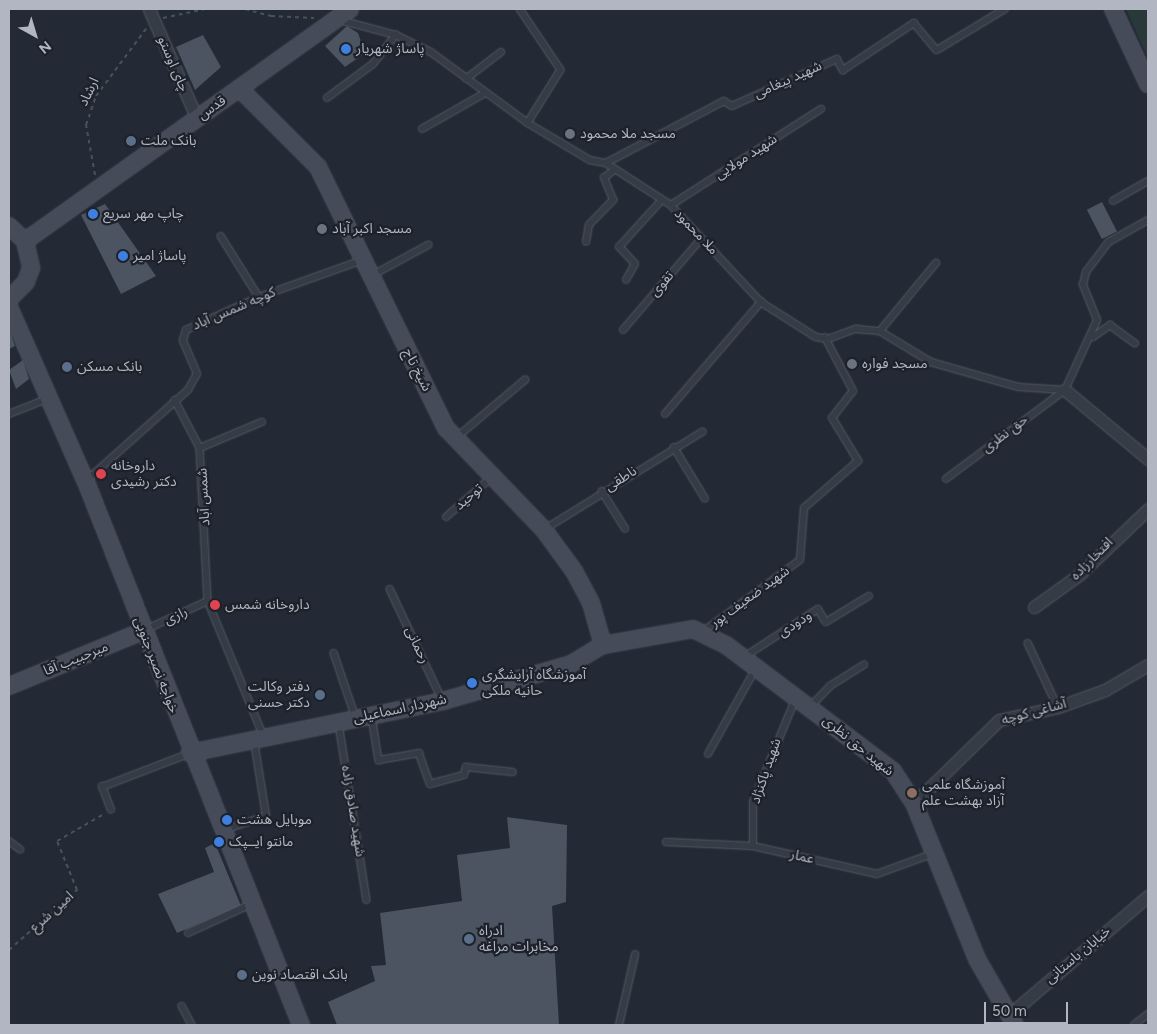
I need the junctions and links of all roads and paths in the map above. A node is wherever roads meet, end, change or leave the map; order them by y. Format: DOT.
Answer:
graph roads {
  1 [pos="205,9"];
  2 [pos="245,9"];
  3 [pos="350,9"];
  4 [pos="520,9"];
  5 [pos="1006,9"];
  6 [pos="1113,9"];
  7 [pos="1125,9"];
  8 [pos="152,14"];
  9 [pos="336,19"];
  10 [pos="396,35"];
  11 [pos="500,52"];
  12 [pos="1148,59"];
  13 [pos="466,79"];
  14 [pos="1148,84"];
  15 [pos="240,89"];
  16 [pos="485,93"];
  17 [pos="327,98"];
  18 [pos="821,109"];
  19 [pos="196,119"];
  20 [pos="528,123"];
  21 [pos="422,130"];
  22 [pos="606,163"];
  23 [pos="613,171"];
  24 [pos="1148,182"];
  25 [pos="97,189"];
  26 [pos="1113,201"];
  27 [pos="660,202"];
  28 [pos="671,205"];
  29 [pos="1148,220"];
  30 [pos="9,226"];
  31 [pos="221,236"];
  32 [pos="701,239"];
  33 [pos="25,241"];
  34 [pos="586,242"];
  35 [pos="428,245"];
  36 [pos="360,261"];
  37 [pos="936,263"];
  38 [pos="368,278"];
  39 [pos="626,280"];
  40 [pos="259,297"];
  41 [pos="9,299"];
  42 [pos="761,302"];
  43 [pos="9,307"];
  44 [pos="623,330"];
  45 [pos="880,331"];
  46 [pos="1093,337"];
  47 [pos="825,338"];
  48 [pos="1135,343"];
  49 [pos="525,380"];
  50 [pos="1065,390"];
  51 [pos="46,399"];
  52 [pos="175,400"];
  53 [pos="9,414"];
  54 [pos="665,414"];
  55 [pos="262,422"];
  56 [pos="702,432"];
  57 [pos="455,438"];
  58 [pos="674,446"];
  59 [pos="200,448"];
  60 [pos="1148,459"];
  61 [pos="492,477"];
  62 [pos="946,479"];
  63 [pos="86,482"];
  64 [pos="602,491"];
  65 [pos="705,498"];
  66 [pos="1148,510"];
  67 [pos="446,517"];
  68 [pos="625,528"];
  69 [pos="544,530"];
  70 [pos="390,589"];
  71 [pos="869,596"];
  72 [pos="208,601"];
  73 [pos="1034,606"];
  74 [pos="143,631"];
  75 [pos="702,632"];
  76 [pos="1028,643"];
  77 [pos="603,645"];
  78 [pos="334,653"];
  79 [pos="743,658"];
  80 [pos="864,665"];
  81 [pos="1148,665"];
  82 [pos="756,668"];
  83 [pos="9,686"];
  84 [pos="443,701"];
  85 [pos="803,703"];
  86 [pos="1058,707"];
  87 [pos="364,716"];
  88 [pos="339,722"];
  89 [pos="260,740"];
  90 [pos="190,753"];
  91 [pos="708,754"];
  92 [pos="513,772"];
  93 [pos="914,803"];
  94 [pos="111,810"];
  95 [pos="222,830"];
  96 [pos="9,841"];
  97 [pos="666,842"];
  98 [pos="753,846"];
  99 [pos="20,849"];
  100 [pos="934,853"];
  101 [pos="1148,896"];
  102 [pos="367,900"];
  103 [pos="251,904"];
  104 [pos="188,933"];
  105 [pos="9,950"];
  106 [pos="635,955"];
  107 [pos="182,1006"];
  108 [pos="1148,1014"];
  109 [pos="1012,1020"];
  110 [pos="298,1024"];
  111 [pos="192,1025"];
  112 [pos="619,1025"];
  113 [pos="1134,1025"];
  1 -- 8 [label="path"];
  2 -- 9 [label="path"];
  3 -- 9 [label="street, قدس"];
  4 -- 20 [label="lane"];
  5 -- 22 [label="lane, شهید پیغامی"];
  6 -- 14 [label="street"];
  7 -- 12 [label="street"];
  8 -- 19 [label="street, چای اوستو"];
  8 -- 25 [label="path, ارشاد"];
  9 -- 10 [label="lane"];
  9 -- 15 [label="street, قدس"];
  10 -- 13 [label="lane"];
  10 -- 17 [label="lane"];
  11 -- 13 [label="lane"];
  13 -- 16 [label="lane"];
  15 -- 19 [label="street, قدس"];
  15 -- 36 [label="street, شیخ تاج"];
  16 -- 20 [label="lane"];
  16 -- 21 [label="lane"];
  18 -- 28 [label="lane, شهید مولایی"];
  19 -- 25 [label="street, قدس"];
  20 -- 22 [label="lane"];
  22 -- 23 [label="lane, ملا محمود"];
  23 -- 27 [label="lane, ملا محمود"];
  23 -- 34 [label="lane"];
  24 -- 26 [label="lane"];
  25 -- 33 [label="street, قدس"];
  27 -- 28 [label="lane, ملا محمود"];
  27 -- 39 [label="lane"];
  28 -- 32 [label="lane, ملا محمود"];
  29 -- 46 [label="lane"];
  30 -- 33 [label="street"];
  31 -- 40 [label="lane"];
  32 -- 42 [label="lane, ملا محمود"];
  32 -- 44 [label="lane, تقوی"];
  33 -- 41 [label="street"];
  35 -- 38 [label="lane"];
  36 -- 38 [label="street, شیخ تاج"];
  36 -- 40 [label="lane, کوچه شمس آباد"];
  37 -- 45 [label="lane"];
  38 -- 57 [label="street, شیخ تاج"];
  40 -- 52 [label="lane, کوچه شمس آباد"];
  42 -- 47 [label="lane, ملا محمود"];
  42 -- 54 [label="lane"];
  43 -- 51 [label="street, خواجه نصیر جنوبی"];
  45 -- 47 [label="lane"];
  45 -- 50 [label="lane"];
  46 -- 48 [label="lane"];
  46 -- 50 [label="lane"];
  47 -- 75 [label="lane, شهید ضعیف پور"];
  49 -- 57 [label="lane"];
  50 -- 60 [label="street"];
  50 -- 62 [label="lane, حق نظری"];
  51 -- 53 [label="lane"];
  51 -- 63 [label="street, خواجه نصیر جنوبی"];
  52 -- 59 [label="lane, شمس آباد"];
  52 -- 63 [label="lane, کوچه شمس آباد"];
  55 -- 59 [label="lane"];
  56 -- 58 [label="lane, ناطقی"];
  57 -- 61 [label="street, شیخ تاج"];
  58 -- 64 [label="lane, ناطقی"];
  58 -- 65 [label="lane"];
  59 -- 72 [label="lane, شمس آباد"];
  61 -- 67 [label="lane, توحید"];
  61 -- 69 [label="street, شیخ تاج"];
  63 -- 74 [label="street, خواجه نصیر جنوبی"];
  64 -- 68 [label="lane"];
  64 -- 69 [label="lane, ناطقی"];
  66 -- 73 [label="street, افتخارزاده"];
  69 -- 77 [label="street, شیخ تاج"];
  70 -- 84 [label="lane, رحمانی"];
  71 -- 79 [label="lane, ودودی"];
  72 -- 74 [label="lane, رازی"];
  72 -- 89 [label="lane, شمس آباد"];
  74 -- 83 [label="street, میرحبیب آقا"];
  74 -- 90 [label="street, خواجه نصیر جنوبی"];
  75 -- 77 [label="street, شهید حق نظری"];
  75 -- 79 [label="street, شهید حق نظری"];
  76 -- 86 [label="lane"];
  77 -- 84 [label="street, شهردار اسماعیلی"];
  78 -- 87 [label="lane"];
  79 -- 82 [label="street, شهید حق نظری"];
  80 -- 85 [label="lane"];
  81 -- 86 [label="street, آشاغی کوچه"];
  82 -- 85 [label="street, شهید حق نظری"];
  82 -- 91 [label="lane"];
  84 -- 87 [label="street, شهردار اسماعیلی"];
  85 -- 93 [label="street, شهید حق نظری"];
  85 -- 98 [label="lane, شهید پاکنژاد"];
  86 -- 93 [label="street, آشاغی کوچه"];
  87 -- 88 [label="street, شهردار اسماعیلی"];
  87 -- 92 [label="lane"];
  88 -- 89 [label="street, شهردار اسماعیلی"];
  88 -- 102 [label="lane, شهید صادق زاده"];
  89 -- 90 [label="street, شهردار اسماعیلی"];
  89 -- 95 [label="lane, شمس آباد"];
  90 -- 94 [label="lane"];
  90 -- 95 [label="street, خواجه نصیر جنوبی"];
  93 -- 100 [label="street, شهید حق نظری"];
  94 -- 105 [label="path, امین شرع"];
  95 -- 103 [label="street, خواجه نصیر جنوبی"];
  96 -- 99 [label="lane"];
  97 -- 98 [label="lane, عمار"];
  98 -- 100 [label="lane, عمار"];
  100 -- 109 [label="street, شهید حق نظری"];
  101 -- 109 [label="street, خیابان باستانی"];
  103 -- 104 [label="lane"];
  103 -- 110 [label="street, خواجه نصیر جنوبی"];
  106 -- 112 [label="lane"];
  107 -- 111 [label="lane"];
  108 -- 113 [label="lane"];
}
